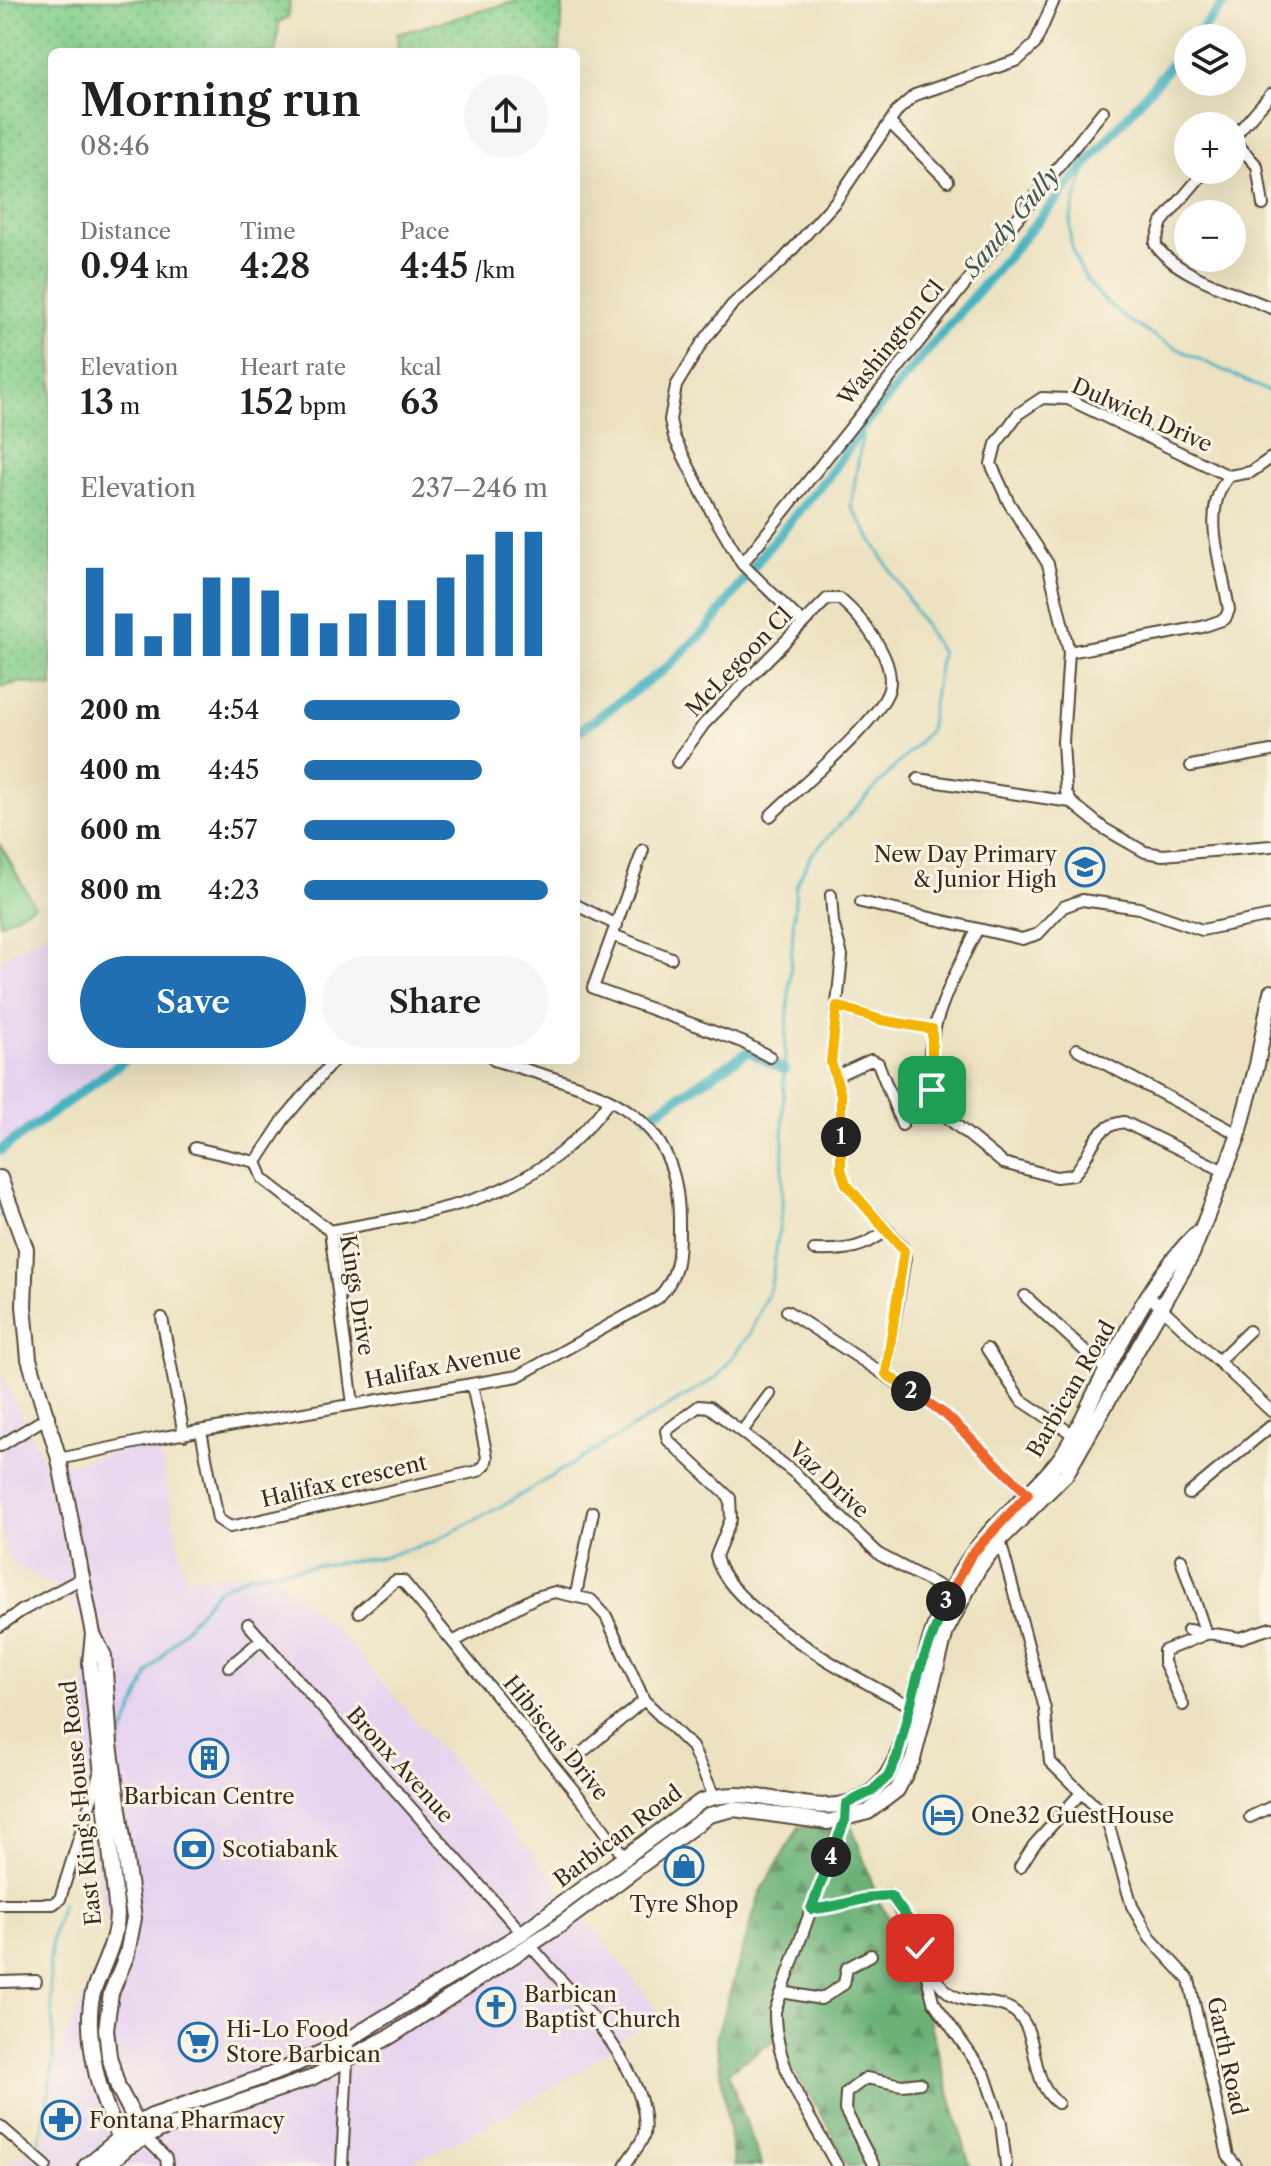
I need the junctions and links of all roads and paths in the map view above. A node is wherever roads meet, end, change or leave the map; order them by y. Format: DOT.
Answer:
graph roads {
  1 [pos="1054,0"];
  2 [pos="1271,94"];
  3 [pos="1103,111"];
  4 [pos="1246,122"];
  5 [pos="891,124"];
  6 [pos="1246,154"];
  7 [pos="948,181"];
  8 [pos="1194,184"];
  9 [pos="1263,205"];
  10 [pos="1271,308"];
  11 [pos="1271,458"];
  12 [pos="1229,476"];
  13 [pos="742,564"];
  14 [pos="803,623"];
  15 [pos="1069,652"];
  16 [pos="1271,751"];
  17 [pos="677,762"];
  18 [pos="1191,766"];
  19 [pos="918,779"];
  20 [pos="1071,802"];
  21 [pos="770,816"];
  22 [pos="1271,846"];
  23 [pos="643,850"];
  24 [pos="831,895"];
  25 [pos="861,902"];
  26 [pos="580,908"];
  27 [pos="1271,916"];
  28 [pos="615,930"];
  29 [pos="977,930"];
  30 [pos="671,958"];
  31 [pos="1271,992"];
  32 [pos="837,1006"];
  33 [pos="932,1029"];
  34 [pos="1077,1049"];
  35 [pos="770,1057"];
  36 [pos="331,1064"];
  37 [pos="506,1064"];
  38 [pos="836,1076"];
  39 [pos="609,1101"];
  40 [pos="902,1125"];
  41 [pos="1238,1134"];
  42 [pos="195,1148"];
  43 [pos="256,1162"];
  44 [pos="1226,1172"];
  45 [pos="0,1178"];
  46 [pos="887,1230"];
  47 [pos="330,1231"];
  48 [pos="814,1250"];
  49 [pos="1025,1296"];
  50 [pos="1155,1301"];
  51 [pos="787,1311"];
  52 [pos="162,1318"];
  53 [pos="1249,1331"];
  54 [pos="987,1349"];
  55 [pos="1220,1359"];
  56 [pos="1106,1370"];
  57 [pos="886,1374"];
  58 [pos="472,1384"];
  59 [pos="770,1394"];
  60 [pos="353,1404"];
  61 [pos="1271,1411"];
  62 [pos="49,1416"];
  63 [pos="1271,1426"];
  64 [pos="743,1430"];
  65 [pos="201,1431"];
  66 [pos="184,1435"];
  67 [pos="1074,1435"];
  68 [pos="0,1446"];
  69 [pos="59,1459"];
  70 [pos="1028,1494"];
  71 [pos="1189,1494"];
  72 [pos="593,1512"];
  73 [pos="1000,1540"];
  74 [pos="1181,1559"];
  75 [pos="84,1577"];
  76 [pos="950,1592"];
  77 [pos="576,1594"];
  78 [pos="359,1612"];
  79 [pos="248,1624"];
  80 [pos="0,1626"];
  81 [pos="1271,1628"];
  82 [pos="1188,1630"];
  83 [pos="93,1634"];
  84 [pos="1206,1634"];
  85 [pos="262,1639"];
  86 [pos="453,1642"];
  87 [pos="229,1667"];
  88 [pos="644,1700"];
  89 [pos="1183,1705"];
  90 [pos="911,1706"];
  91 [pos="578,1756"];
  92 [pos="101,1772"];
  93 [pos="1080,1794"];
  94 [pos="714,1796"];
  95 [pos="846,1804"];
  96 [pos="1271,1807"];
  97 [pos="1250,1817"];
  98 [pos="845,1820"];
  99 [pos="626,1860"];
  100 [pos="1020,1867"];
  101 [pos="0,1904"];
  102 [pos="811,1909"];
  103 [pos="526,1939"];
  104 [pos="920,1948"];
  105 [pos="871,1955"];
  106 [pos="36,1981"];
  107 [pos="0,1982"];
  108 [pos="782,1992"];
  109 [pos="348,2040"];
  110 [pos="346,2061"];
  111 [pos="920,2083"];
  112 [pos="1058,2103"];
  113 [pos="0,2126"];
  114 [pos="140,2130"];
  115 [pos="124,2143"];
  116 [pos="1006,2165"];
  117 [pos="46,2166"];
  118 [pos="86,2166"];
  119 [pos="106,2166"];
  120 [pos="167,2166"];
  121 [pos="342,2166"];
  122 [pos="625,2166"];
  123 [pos="837,2166"];
  124 [pos="874,2166"];
  125 [pos="1236,2166"];
  1 -- 5 [label="street"];
  2 -- 4 [label="street"];
  3 -- 13 [label="street, Washington Cl"];
  5 -- 7 [label="street"];
  5 -- 13 [label="street"];
  6 -- 9 [label="street"];
  8 -- 10 [label="street"];
  11 -- 12 [label="street"];
  12 -- 15 [label="street"];
  12 -- 15 [label="street, Dulwich Drive"];
  13 -- 14 [label="street"];
  14 -- 17 [label="street, McLegoon Cl"];
  14 -- 21 [label="street, McLegoon Cl"];
  15 -- 20 [label="street, Dulwich Drive"];
  16 -- 18 [label="street"];
  19 -- 20 [label="street"];
  20 -- 22 [label="street"];
  23 -- 28 [label="street"];
  24 -- 32 [label="street"];
  25 -- 29 [label="street"];
  26 -- 28 [label="street"];
  27 -- 29 [label="street"];
  28 -- 30 [label="street"];
  28 -- 35 [label="street"];
  29 -- 33 [label="street"];
  31 -- 41 [label="main road, Barbican Road"];
  32 -- 33 [label="street"];
  32 -- 38 [label="street"];
  33 -- 44 [label="street"];
  34 -- 41 [label="street"];
  36 -- 43 [label="street"];
  37 -- 39 [label="street, Halifax Avenue"];
  38 -- 40 [label="street"];
  38 -- 46 [label="street"];
  39 -- 47 [label="street"];
  39 -- 58 [label="street, Halifax Avenue"];
  41 -- 44 [label="main road, Barbican Road"];
  42 -- 43 [label="street"];
  43 -- 47 [label="street, Kings Drive"];
  44 -- 50 [label="main road, Barbican Road"];
  45 -- 62 [label="main road, East King's House Road"];
  46 -- 48 [label="street"];
  46 -- 57 [label="street"];
  47 -- 60 [label="street, Kings Drive"];
  49 -- 56 [label="street"];
  50 -- 55 [label="street"];
  50 -- 56 [label="main road, Barbican Road"];
  50 -- 73 [label="main road, Barbican Road"];
  51 -- 57 [label="street"];
  52 -- 66 [label="street"];
  53 -- 55 [label="street"];
  54 -- 67 [label="street"];
  55 -- 61 [label="street"];
  56 -- 67 [label="main road, Barbican Road"];
  57 -- 70 [label="street"];
  58 -- 60 [label="street, Halifax Avenue"];
  58 -- 65 [label="street, Halifax crescent"];
  59 -- 64 [label="street"];
  60 -- 65 [label="street, Halifax Avenue"];
  62 -- 68 [label="street"];
  62 -- 69 [label="main road, East King's House Road"];
  63 -- 71 [label="street"];
  64 -- 76 [label="street, Vaz Drive"];
  64 -- 90 [label="street, Vaz Drive"];
  65 -- 66 [label="street, Halifax Avenue"];
  66 -- 69 [label="street, Halifax Avenue"];
  67 -- 70 [label="main road, Barbican Road"];
  69 -- 75 [label="main road, East King's House Road"];
  70 -- 76 [label="main road, Barbican Road"];
  72 -- 77 [label="street"];
  73 -- 93 [label="street, Garth Road"];
  73 -- 98 [label="main road, Barbican Road"];
  74 -- 84 [label="street"];
  75 -- 80 [label="street"];
  75 -- 83 [label="main road, East King's House Road"];
  76 -- 90 [label="main road, Barbican Road"];
  77 -- 86 [label="street"];
  77 -- 88 [label="street"];
  78 -- 86 [label="street, Hibiscus Drive"];
  79 -- 85 [label="street, Bronx Avenue"];
  81 -- 84 [label="street"];
  82 -- 84 [label="street"];
  83 -- 92 [label="main road, East King's House Road"];
  83 -- 114 [label="main road, East King's House Road"];
  84 -- 89 [label="street"];
  85 -- 87 [label="street"];
  85 -- 103 [label="street, Bronx Avenue"];
  86 -- 99 [label="street, Hibiscus Drive"];
  88 -- 91 [label="street"];
  88 -- 94 [label="street"];
  90 -- 95 [label="main road, Barbican Road"];
  92 -- 101 [label="street"];
  92 -- 115 [label="main road, East King's House Road"];
  93 -- 100 [label="street"];
  93 -- 125 [label="street, Garth Road"];
  94 -- 95 [label="main road, Barbican Road"];
  94 -- 99 [label="main road, Barbican Road"];
  95 -- 98 [label="street"];
  96 -- 97 [label="street"];
  98 -- 102 [label="street"];
  98 -- 103 [label="main road, Barbican Road"];
  99 -- 103 [label="main road, Barbican Road"];
  102 -- 104 [label="street"];
  102 -- 108 [label="street"];
  103 -- 109 [label="main road, Barbican Road"];
  103 -- 110 [label="main road, Barbican Road"];
  103 -- 122 [label="street, Bronx Avenue"];
  104 -- 112 [label="street"];
  104 -- 116 [label="street"];
  105 -- 108 [label="street"];
  106 -- 107 [label="street"];
  108 -- 123 [label="street"];
  109 -- 110 [label="street"];
  109 -- 114 [label="main road, Barbican Road"];
  110 -- 114 [label="main road, Barbican Road"];
  110 -- 121 [label="street"];
  111 -- 124 [label="street"];
  113 -- 117 [label="street"];
  114 -- 115 [label="main road, Barbican Road"];
  114 -- 120 [label="street"];
  115 -- 118 [label="main road, Barbican Road"];
  115 -- 119 [label="main road, Barbican Road"];
}
